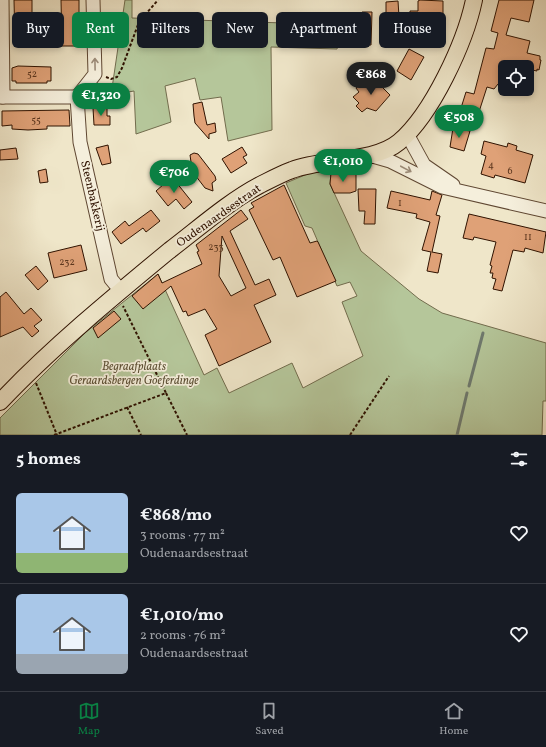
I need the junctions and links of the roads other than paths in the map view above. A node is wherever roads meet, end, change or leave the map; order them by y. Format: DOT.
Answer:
graph roads {
  1 [pos="2,0"];
  2 [pos="93,0"];
  3 [pos="474,0"];
  4 [pos="1,97"];
  5 [pos="77,97"];
  6 [pos="407,134"];
  7 [pos="370,155"];
  8 [pos="463,191"];
  9 [pos="546,211"];
  10 [pos="121,297"];
  11 [pos="0,402"];
  1 -- 4 [label="street"];
  5 -- 2 [label="street, one-way"];
  3 -- 6 [label="main road, Oudenaardsestraat"];
  4 -- 5 [label="street"];
  5 -- 10 [label="street, Steenbakkerij"];
  6 -- 7 [label="main road, Oudenaardsestraat"];
  6 -- 8 [label="street"];
  7 -- 8 [label="street, one-way"];
  7 -- 10 [label="main road, Oudenaardsestraat"];
  8 -- 9 [label="street"];
  10 -- 11 [label="main road, Oudenaardsestraat"];
}
